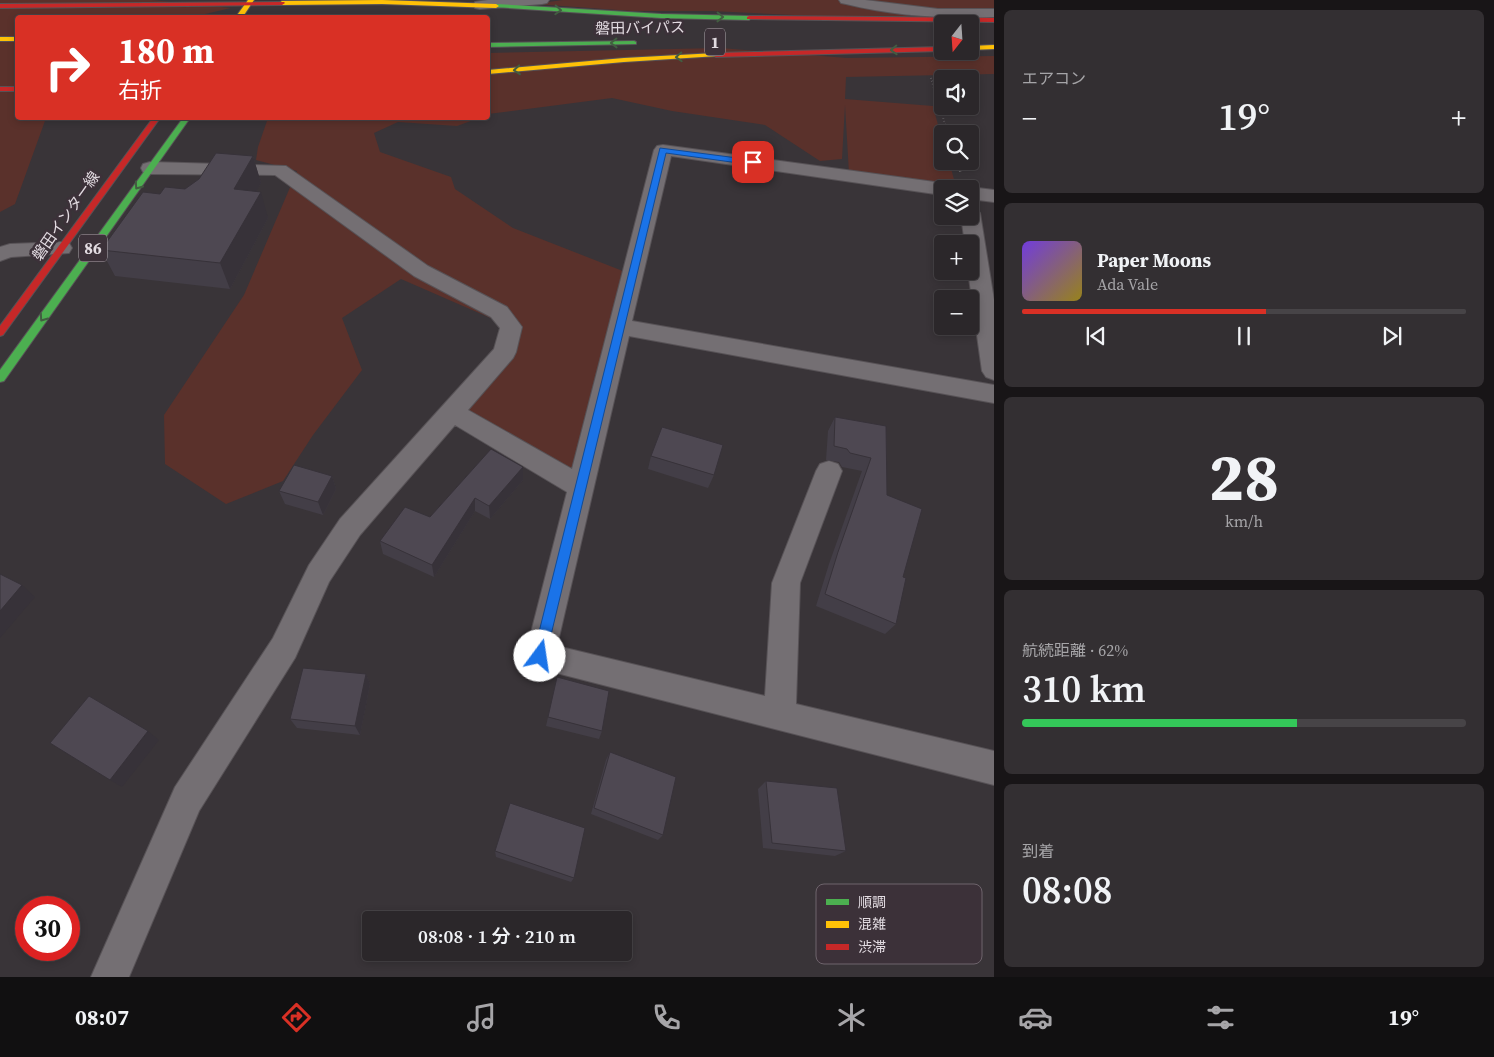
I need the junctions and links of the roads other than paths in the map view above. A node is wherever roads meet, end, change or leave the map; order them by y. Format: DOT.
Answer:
graph roads {
  1 [pos="542,0"];
  2 [pos="846,0"];
  3 [pos="250,1"];
  4 [pos="480,5"];
  5 [pos="1,6"];
  6 [pos="994,14"];
  7 [pos="240,15"];
  8 [pos="994,20"];
  9 [pos="994,27"];
  10 [pos="934,28"];
  11 [pos="979,28"];
  12 [pos="802,30"];
  13 [pos="994,39"];
  14 [pos="820,40"];
  15 [pos="934,40"];
  16 [pos="979,40"];
  17 [pos="644,43"];
  18 [pos="490,45"];
  19 [pos="994,47"];
  20 [pos="979,48"];
  21 [pos="934,49"];
  22 [pos="0,50"];
  23 [pos="15,50"];
  24 [pos="490,72"];
  25 [pos="0,89"];
  26 [pos="15,89"];
  27 [pos="155,120"];
  28 [pos="185,120"];
  29 [pos="150,168"];
  30 [pos="934,188"];
  31 [pos="979,194"];
  32 [pos="994,196"];
  33 [pos="972,225"];
  34 [pos="62,248"];
  35 [pos="0,254"];
  36 [pos="620,327"];
  37 [pos="0,333"];
  38 [pos="994,371"];
  39 [pos="0,378"];
  40 [pos="994,394"];
  41 [pos="452,412"];
  42 [pos="829,471"];
  43 [pos="581,487"];
  44 [pos="780,715"];
  45 [pos="994,768"];
  46 [pos="110,977"];
  1 -- 4 [label="street"];
  2 -- 6 [label="street"];
  3 -- 4 [label="main road"];
  3 -- 5 [label="main road"];
  3 -- 7 [label="main road"];
  4 -- 8 [label="main road, one-way"];
  9 -- 11 [label="main road"];
  10 -- 12 [label="main road"];
  13 -- 16 [label="main road"];
  14 -- 15 [label="main road"];
  17 -- 18 [label="main road, 磐田バイパス, one-way"];
  19 -- 20 [label="main road"];
  21 -- 24 [label="main road, one-way"];
  22 -- 23 [label="main road"];
  25 -- 26 [label="main road"];
  27 -- 34 [label="main road, 磐田インター線 / 86"];
  28 -- 29 [label="main road, 86"];
  29 -- 39 [label="main road, 86, one-way"];
  29 -- 41 [label="street"];
  30 -- 36 [label="street"];
  31 -- 32 [label="street"];
  33 -- 38 [label="street"];
  34 -- 35 [label="street"];
  34 -- 37 [label="main road, 磐田インター線 / 86"];
  36 -- 40 [label="street"];
  36 -- 43 [label="street"];
  41 -- 43 [label="street"];
  41 -- 46 [label="street"];
  42 -- 44 [label="street"];
  43 -- 44 [label="street"];
  44 -- 45 [label="street"];
}
